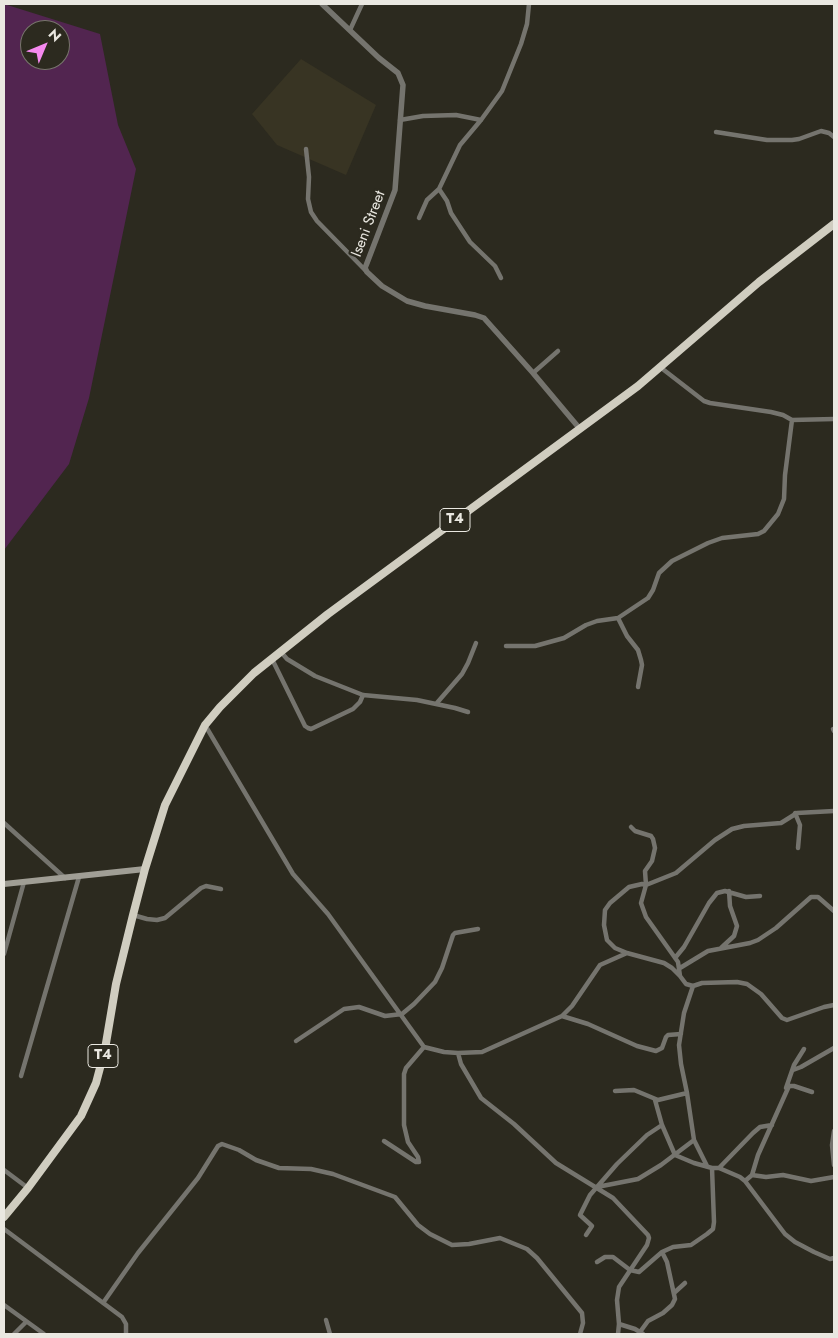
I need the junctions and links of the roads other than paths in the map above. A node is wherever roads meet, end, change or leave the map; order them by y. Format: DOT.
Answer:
graph roads {
  1 [pos="322,4"];
  2 [pos="362,4"];
  3 [pos="529,4"];
  4 [pos="350,30"];
  5 [pos="400,120"];
  6 [pos="481,120"];
  7 [pos="716,132"];
  8 [pos="834,137"];
  9 [pos="306,149"];
  10 [pos="439,189"];
  11 [pos="419,218"];
  12 [pos="834,224"];
  13 [pos="367,272"];
  14 [pos="501,278"];
  15 [pos="558,351"];
  16 [pos="660,367"];
  17 [pos="533,373"];
  18 [pos="834,419"];
  19 [pos="792,420"];
  20 [pos="580,429"];
  21 [pos="618,618"];
  22 [pos="476,643"];
  23 [pos="506,646"];
  24 [pos="280,652"];
  25 [pos="272,659"];
  26 [pos="638,687"];
  27 [pos="363,695"];
  28 [pos="436,704"];
  29 [pos="468,712"];
  30 [pos="205,725"];
  31 [pos="834,811"];
  32 [pos="795,813"];
  33 [pos="4,823"];
  34 [pos="631,827"];
  35 [pos="798,848"];
  36 [pos="145,869"];
  37 [pos="79,877"];
  38 [pos="65,878"];
  39 [pos="24,882"];
  40 [pos="4,884"];
  41 [pos="646,885"];
  42 [pos="221,889"];
  43 [pos="728,892"];
  44 [pos="760,896"];
  45 [pos="834,911"];
  46 [pos="133,915"];
  47 [pos="478,929"];
  48 [pos="5,944"];
  49 [pos="720,948"];
  50 [pos="627,953"];
  51 [pos="4,954"];
  52 [pos="675,958"];
  53 [pos="680,968"];
  54 [pos="680,976"];
  55 [pos="693,986"];
  56 [pos="834,1006"];
  57 [pos="402,1014"];
  58 [pos="562,1016"];
  59 [pos="681,1034"];
  60 [pos="296,1041"];
  61 [pos="424,1047"];
  62 [pos="834,1048"];
  63 [pos="804,1049"];
  64 [pos="458,1053"];
  65 [pos="793,1070"];
  66 [pos="21,1076"];
  67 [pos="786,1091"];
  68 [pos="614,1092"];
  69 [pos="812,1092"];
  70 [pos="687,1093"];
  71 [pos="655,1100"];
  72 [pos="662,1125"];
  73 [pos="772,1125"];
  74 [pos="834,1132"];
  75 [pos="694,1140"];
  76 [pos="384,1141"];
  77 [pos="675,1154"];
  78 [pos="834,1165"];
  79 [pos="710,1167"];
  80 [pos="719,1168"];
  81 [pos="4,1170"];
  82 [pos="752,1175"];
  83 [pos="834,1177"];
  84 [pos="745,1181"];
  85 [pos="595,1187"];
  86 [pos="28,1188"];
  87 [pos="4,1217"];
  88 [pos="4,1229"];
  89 [pos="586,1235"];
  90 [pos="662,1252"];
  91 [pos="834,1258"];
  92 [pos="597,1262"];
  93 [pos="630,1270"];
  94 [pos="684,1283"];
  95 [pos="674,1293"];
  96 [pos="103,1303"];
  97 [pos="4,1306"];
  98 [pos="326,1320"];
  99 [pos="26,1322"];
  100 [pos="620,1324"];
  101 [pos="641,1333"];
  102 [pos="14,1334"];
  103 [pos="44,1334"];
  104 [pos="126,1334"];
  105 [pos="330,1334"];
  106 [pos="580,1334"];
  107 [pos="618,1334"];
  1 -- 4 [label="street, Iseni Street"];
  2 -- 4 [label="street"];
  3 -- 6 [label="street"];
  4 -- 5 [label="street, Iseni Street"];
  5 -- 6 [label="street"];
  5 -- 13 [label="street, Iseni Street"];
  6 -- 10 [label="street"];
  7 -- 8 [label="street"];
  9 -- 13 [label="street"];
  10 -- 11 [label="street"];
  10 -- 14 [label="street"];
  12 -- 16 [label="highway, T4"];
  13 -- 17 [label="street, Iseni Street"];
  15 -- 17 [label="street"];
  16 -- 19 [label="street"];
  16 -- 20 [label="highway, T4"];
  17 -- 20 [label="street, Iseni Street"];
  18 -- 19 [label="street"];
  19 -- 21 [label="street"];
  20 -- 24 [label="highway, T4"];
  21 -- 23 [label="street"];
  21 -- 26 [label="street"];
  22 -- 28 [label="street"];
  24 -- 25 [label="highway, T4"];
  24 -- 27 [label="street"];
  25 -- 27 [label="street"];
  25 -- 30 [label="highway, T4"];
  27 -- 28 [label="street"];
  28 -- 29 [label="street"];
  30 -- 36 [label="highway, T4"];
  30 -- 57 [label="street"];
  31 -- 32 [label="street"];
  32 -- 35 [label="street"];
  32 -- 41 [label="street"];
  33 -- 38 [label="street"];
  34 -- 41 [label="street"];
  36 -- 37 [label="main road"];
  36 -- 46 [label="highway, T4"];
  37 -- 38 [label="main road"];
  37 -- 66 [label="street"];
  38 -- 39 [label="main road"];
  39 -- 40 [label="main road"];
  39 -- 48 [label="street"];
  41 -- 50 [label="street"];
  41 -- 52 [label="street"];
  42 -- 46 [label="street"];
  43 -- 44 [label="street"];
  43 -- 49 [label="street"];
  43 -- 52 [label="street"];
  45 -- 49 [label="street"];
  46 -- 86 [label="highway, T4"];
  47 -- 57 [label="street"];
  48 -- 51 [label="street"];
  49 -- 53 [label="street"];
  50 -- 54 [label="street"];
  50 -- 58 [label="street"];
  52 -- 53 [label="street"];
  53 -- 54 [label="street"];
  54 -- 55 [label="street"];
  55 -- 56 [label="street"];
  55 -- 59 [label="street"];
  57 -- 60 [label="street"];
  57 -- 61 [label="street"];
  58 -- 59 [label="street"];
  58 -- 64 [label="street"];
  59 -- 70 [label="street"];
  61 -- 64 [label="street"];
  61 -- 76 [label="street"];
  62 -- 65 [label="street"];
  63 -- 65 [label="street"];
  64 -- 85 [label="street"];
  65 -- 67 [label="street"];
  67 -- 69 [label="street"];
  67 -- 73 [label="street"];
  68 -- 71 [label="street"];
  70 -- 71 [label="street"];
  70 -- 75 [label="street"];
  71 -- 72 [label="street"];
  72 -- 77 [label="street"];
  72 -- 85 [label="street"];
  73 -- 80 [label="street"];
  73 -- 82 [label="street"];
  74 -- 78 [label="street"];
  75 -- 77 [label="street"];
  75 -- 79 [label="street"];
  77 -- 79 [label="street"];
  77 -- 85 [label="street"];
  79 -- 80 [label="street"];
  79 -- 90 [label="street"];
  80 -- 84 [label="street"];
  81 -- 86 [label="street"];
  82 -- 83 [label="street"];
  82 -- 84 [label="street"];
  84 -- 91 [label="street"];
  85 -- 89 [label="street"];
  85 -- 93 [label="street"];
  86 -- 87 [label="highway, T4"];
  88 -- 96 [label="street"];
  90 -- 93 [label="street"];
  90 -- 95 [label="street"];
  92 -- 93 [label="street"];
  93 -- 100 [label="street"];
  94 -- 95 [label="street"];
  95 -- 101 [label="street"];
  96 -- 104 [label="street"];
  96 -- 106 [label="street"];
  97 -- 99 [label="street"];
  98 -- 105 [label="street"];
  99 -- 102 [label="street"];
  99 -- 103 [label="street"];
  100 -- 101 [label="street"];
  100 -- 107 [label="street"];
}
